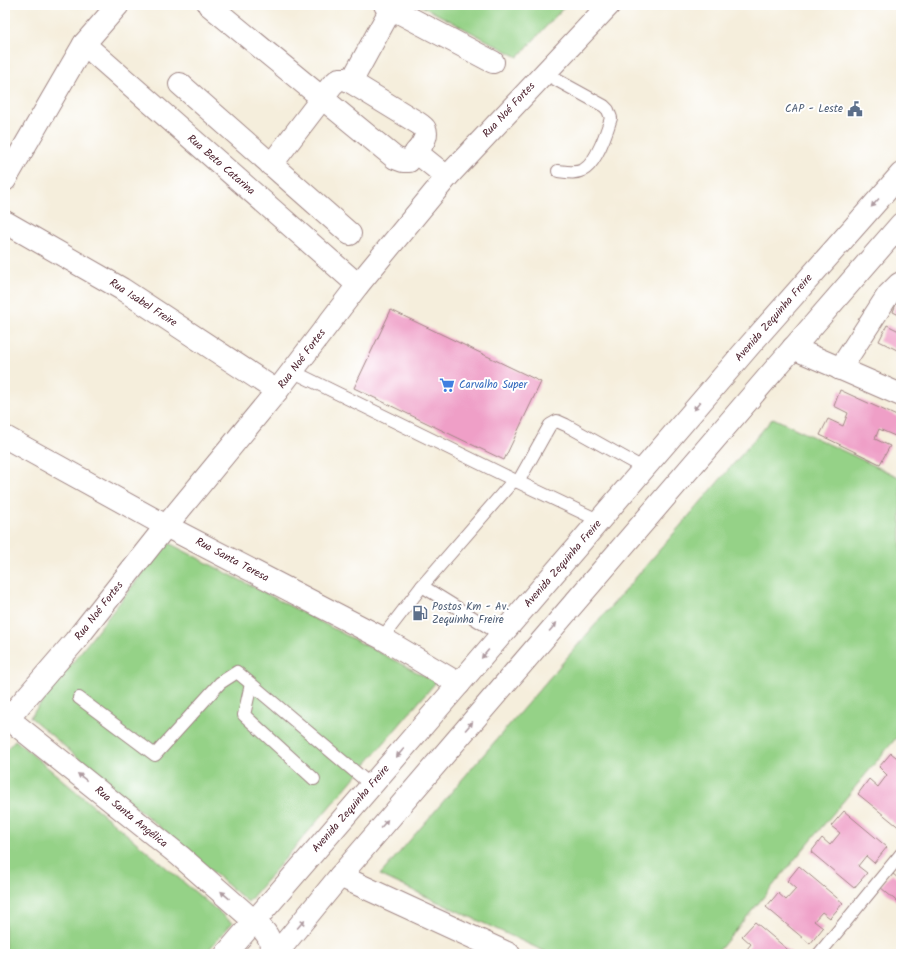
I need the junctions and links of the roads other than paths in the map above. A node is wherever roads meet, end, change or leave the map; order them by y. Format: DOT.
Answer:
graph roads {
  1 [pos="118,5"];
  2 [pos="209,5"];
  3 [pos="609,5"];
  4 [pos="388,7"];
  5 [pos="84,44"];
  6 [pos="493,62"];
  7 [pos="544,74"];
  8 [pos="350,82"];
  9 [pos="180,84"];
  10 [pos="323,98"];
  11 [pos="416,152"];
  12 [pos="271,165"];
  13 [pos="558,171"];
  14 [pos="901,174"];
  15 [pos="447,176"];
  16 [pos="5,180"];
  17 [pos="5,222"];
  18 [pos="901,224"];
  19 [pos="350,234"];
  20 [pos="901,283"];
  21 [pos="358,285"];
  22 [pos="750,345"];
  23 [pos="793,348"];
  24 [pos="775,369"];
  25 [pos="840,369"];
  26 [pos="292,371"];
  27 [pos="718,382"];
  28 [pos="277,391"];
  29 [pos="901,395"];
  30 [pos="745,404"];
  31 [pos="5,437"];
  32 [pos="643,468"];
  33 [pos="516,481"];
  34 [pos="600,521"];
  35 [pos="166,526"];
  36 [pos="422,586"];
  37 [pos="501,635"];
  38 [pos="382,638"];
  39 [pos="251,684"];
  40 [pos="459,684"];
  41 [pos="79,698"];
  42 [pos="6,719"];
  43 [pos="314,779"];
  44 [pos="372,786"];
  45 [pos="901,854"];
  46 [pos="340,876"];
  47 [pos="254,921"];
  48 [pos="226,954"];
  49 [pos="271,954"];
  50 [pos="276,954"];
  51 [pos="509,954"];
  52 [pos="819,954"];
  1 -- 5 [label="street"];
  2 -- 10 [label="street"];
  3 -- 7 [label="street, Rua Noé Fortes"];
  4 -- 6 [label="street"];
  4 -- 8 [label="street"];
  5 -- 16 [label="street"];
  5 -- 21 [label="street, Rua Beto Catarina"];
  7 -- 13 [label="lane"];
  7 -- 15 [label="street, Rua Noé Fortes"];
  8 -- 10 [label="street"];
  8 -- 11 [label="street"];
  9 -- 12 [label="street"];
  10 -- 11 [label="street"];
  10 -- 12 [label="street"];
  11 -- 15 [label="street"];
  12 -- 19 [label="street"];
  14 -- 22 [label="street, Avenida Zequinha Freire, one-way"];
  15 -- 21 [label="street, Rua Noé Fortes"];
  17 -- 28 [label="street, Rua Isabel Freire"];
  18 -- 23 [label="street"];
  20 -- 25 [label="street"];
  21 -- 26 [label="street, Rua Noé Fortes"];
  22 -- 24 [label="street"];
  22 -- 27 [label="street, Avenida Zequinha Freire"];
  23 -- 24 [label="street"];
  23 -- 25 [label="street"];
  24 -- 30 [label="street"];
  25 -- 29 [label="street"];
  26 -- 28 [label="street, Rua Noé Fortes"];
  26 -- 33 [label="lane"];
  27 -- 30 [label="street"];
  27 -- 32 [label="street, Avenida Zequinha Freire, one-way"];
  28 -- 35 [label="street, Rua Noé Fortes"];
  46 -- 30 [label="street, one-way"];
  31 -- 35 [label="street, Rua Santa Teresa"];
  32 -- 33 [label="lane"];
  32 -- 34 [label="street, Avenida Zequinha Freire"];
  33 -- 34 [label="lane"];
  33 -- 36 [label="lane"];
  34 -- 37 [label="street, Avenida Zequinha Freire"];
  35 -- 38 [label="street, Rua Santa Teresa"];
  35 -- 42 [label="street, Rua Noé Fortes"];
  36 -- 37 [label="lane"];
  36 -- 38 [label="lane"];
  37 -- 40 [label="street, Avenida Zequinha Freire, one-way"];
  38 -- 40 [label="street, Rua Santa Teresa"];
  39 -- 41 [label="lane"];
  39 -- 43 [label="lane"];
  39 -- 44 [label="lane"];
  40 -- 44 [label="street, Avenida Zequinha Freire, one-way"];
  47 -- 42 [label="street, Rua Santa Angélica, one-way"];
  44 -- 47 [label="street, Avenida Zequinha Freire"];
  45 -- 52 [label="lane"];
  50 -- 46 [label="street, one-way"];
  46 -- 51 [label="street"];
  47 -- 48 [label="street, Avenida Zequinha Freire"];
  47 -- 49 [label="street, Rua Santa Angélica"];
}
